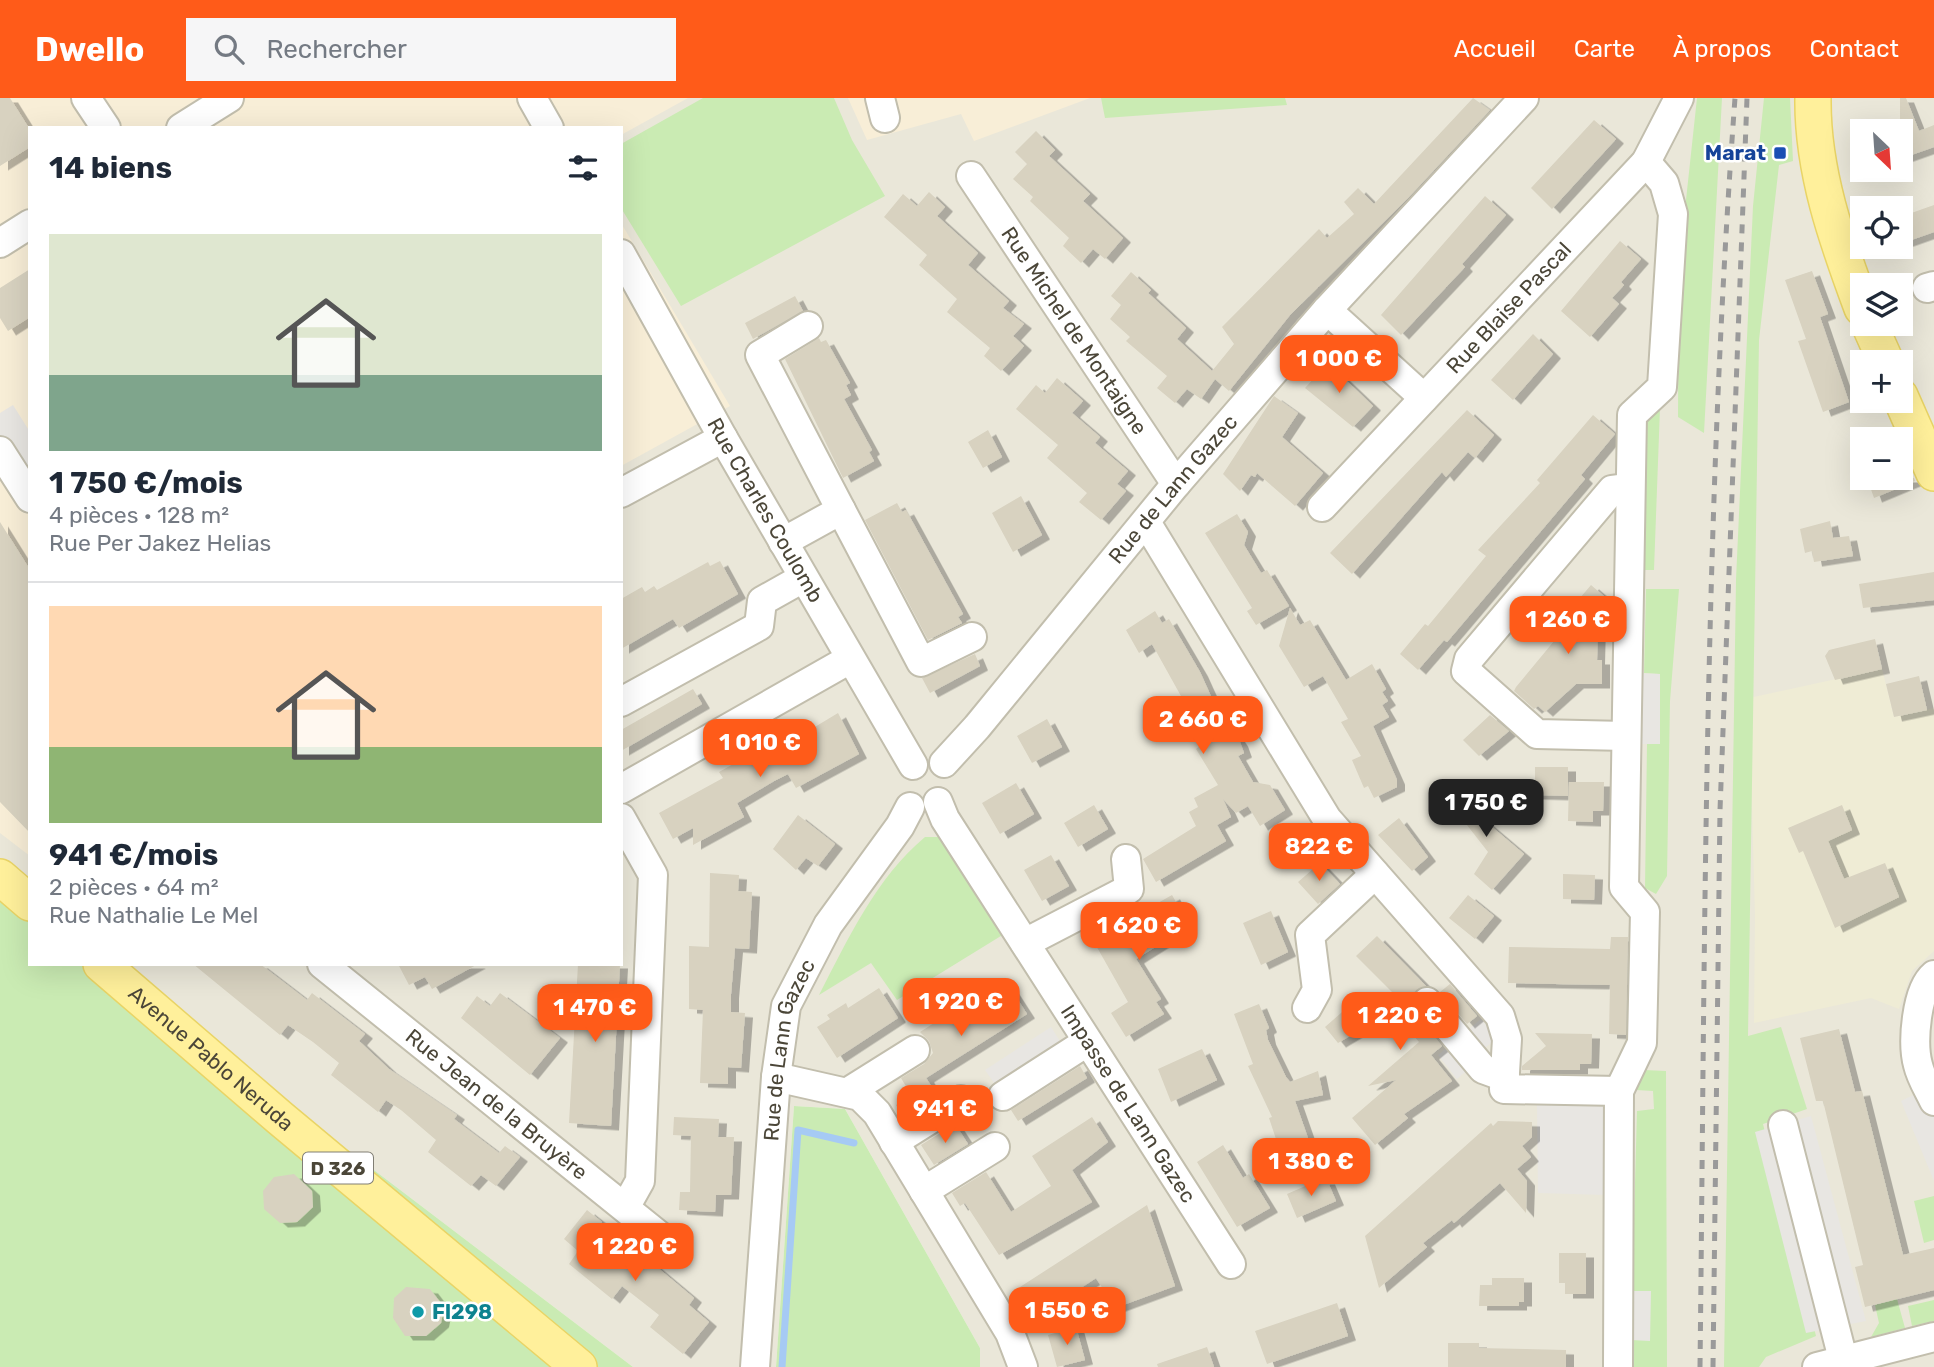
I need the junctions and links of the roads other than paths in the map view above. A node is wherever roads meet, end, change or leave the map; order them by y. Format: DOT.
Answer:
graph roads {
  1 [pos="86,98"];
  2 [pos="229,98"];
  3 [pos="532,98"];
  4 [pos="1524,98"];
  5 [pos="1679,98"];
  6 [pos="1813,98"];
  7 [pos="105,126"];
  8 [pos="184,126"];
  9 [pos="548,126"];
  10 [pos="1646,162"];
  11 [pos="971,176"];
  12 [pos="28,225"];
  13 [pos="0,243"];
  14 [pos="623,258"];
  15 [pos="1850,275"];
  16 [pos="1327,310"];
  17 [pos="808,326"];
  18 [pos="1424,398"];
  19 [pos="1908,413"];
  20 [pos="723,438"];
  21 [pos="0,451"];
  22 [pos="1934,472"];
  23 [pos="1176,484"];
  24 [pos="1628,488"];
  25 [pos="623,493"];
  26 [pos="28,495"];
  27 [pos="1322,506"];
  28 [pos="841,510"];
  29 [pos="1146,522"];
  30 [pos="783,542"];
  31 [pos="803,578"];
  32 [pos="972,637"];
  33 [pos="850,659"];
  34 [pos="623,701"];
  35 [pos="1626,736"];
  36 [pos="944,763"];
  37 [pos="913,765"];
  38 [pos="623,788"];
  39 [pos="938,803"];
  40 [pos="910,807"];
  41 [pos="623,822"];
  42 [pos="1126,859"];
  43 [pos="1375,874"];
  44 [pos="0,877"];
  45 [pos="28,901"];
  46 [pos="1025,943"];
  47 [pos="103,966"];
  48 [pos="325,966"];
  49 [pos="1934,975"];
  50 [pos="1427,1002"];
  51 [pos="1307,1008"];
  52 [pos="1087,1041"];
  53 [pos="915,1051"];
  54 [pos="776,1077"];
  55 [pos="1505,1077"];
  56 [pos="1619,1091"];
  57 [pos="848,1092"];
  58 [pos="1003,1096"];
  59 [pos="961,1100"];
  60 [pos="1934,1101"];
  61 [pos="1783,1125"];
  62 [pos="894,1142"];
  63 [pos="995,1147"];
  64 [pos="924,1191"];
  65 [pos="626,1206"];
  66 [pos="672,1246"];
  67 [pos="1231,1264"];
  68 [pos="759,1323"];
  69 [pos="1934,1337"];
  70 [pos="1830,1363"];
  71 [pos="579,1367"];
  72 [pos="744,1367"];
  73 [pos="755,1367"];
  74 [pos="1023,1367"];
  75 [pos="1618,1367"];
  1 -- 7 [label="street"];
  2 -- 8 [label="street"];
  3 -- 9 [label="street"];
  4 -- 16 [label="street, Rue de Lann Gazec"];
  5 -- 10 [label="street, Rue Blaise Pascal"];
  6 -- 15 [label="main road"];
  10 -- 18 [label="street, Rue Blaise Pascal"];
  10 -- 24 [label="street"];
  11 -- 23 [label="street, Rue Michel de Montaigne"];
  12 -- 13 [label="street"];
  14 -- 20 [label="street, Rue Charles Coulomb"];
  16 -- 18 [label="street"];
  16 -- 23 [label="street, Rue de Lann Gazec"];
  17 -- 28 [label="street"];
  18 -- 27 [label="street, Rue Blaise Pascal"];
  19 -- 22 [label="main road"];
  20 -- 25 [label="street"];
  20 -- 30 [label="street, Rue Charles Coulomb"];
  21 -- 26 [label="street"];
  23 -- 29 [label="street, Rue de Lann Gazec"];
  24 -- 35 [label="street"];
  24 -- 35 [label="street"];
  28 -- 30 [label="street"];
  28 -- 32 [label="street"];
  29 -- 36 [label="street, Rue de Lann Gazec"];
  29 -- 43 [label="street"];
  30 -- 31 [label="street, Rue Charles Coulomb"];
  31 -- 33 [label="street, Rue Charles Coulomb"];
  31 -- 34 [label="street"];
  33 -- 37 [label="street, Rue Charles Coulomb"];
  33 -- 38 [label="street"];
  35 -- 56 [label="street"];
  36 -- 37 [label="street"];
  36 -- 39 [label="street"];
  37 -- 40 [label="street"];
  39 -- 40 [label="street"];
  39 -- 46 [label="street, Impasse de Lann Gazec"];
  40 -- 54 [label="street, Rue de Lann Gazec"];
  41 -- 65 [label="street"];
  42 -- 46 [label="street"];
  43 -- 51 [label="street"];
  43 -- 55 [label="street"];
  44 -- 45 [label="main road"];
  46 -- 52 [label="street, Impasse de Lann Gazec"];
  47 -- 71 [label="main road, Avenue Pablo Neruda / D 326"];
  48 -- 65 [label="street, Rue Jean de la Bruyère"];
  49 -- 60 [label="street"];
  50 -- 55 [label="street"];
  52 -- 58 [label="street"];
  52 -- 67 [label="street, Impasse de Lann Gazec"];
  53 -- 57 [label="street"];
  54 -- 57 [label="street"];
  54 -- 68 [label="street, Rue de Lann Gazec"];
  55 -- 56 [label="street"];
  56 -- 75 [label="street"];
  57 -- 62 [label="street"];
  59 -- 62 [label="street"];
  61 -- 70 [label="street"];
  62 -- 64 [label="street"];
  63 -- 64 [label="street"];
  64 -- 74 [label="street"];
  65 -- 66 [label="street, Rue Jean de la Bruyère"];
  68 -- 72 [label="street"];
  68 -- 73 [label="street"];
  69 -- 70 [label="street"];
}
